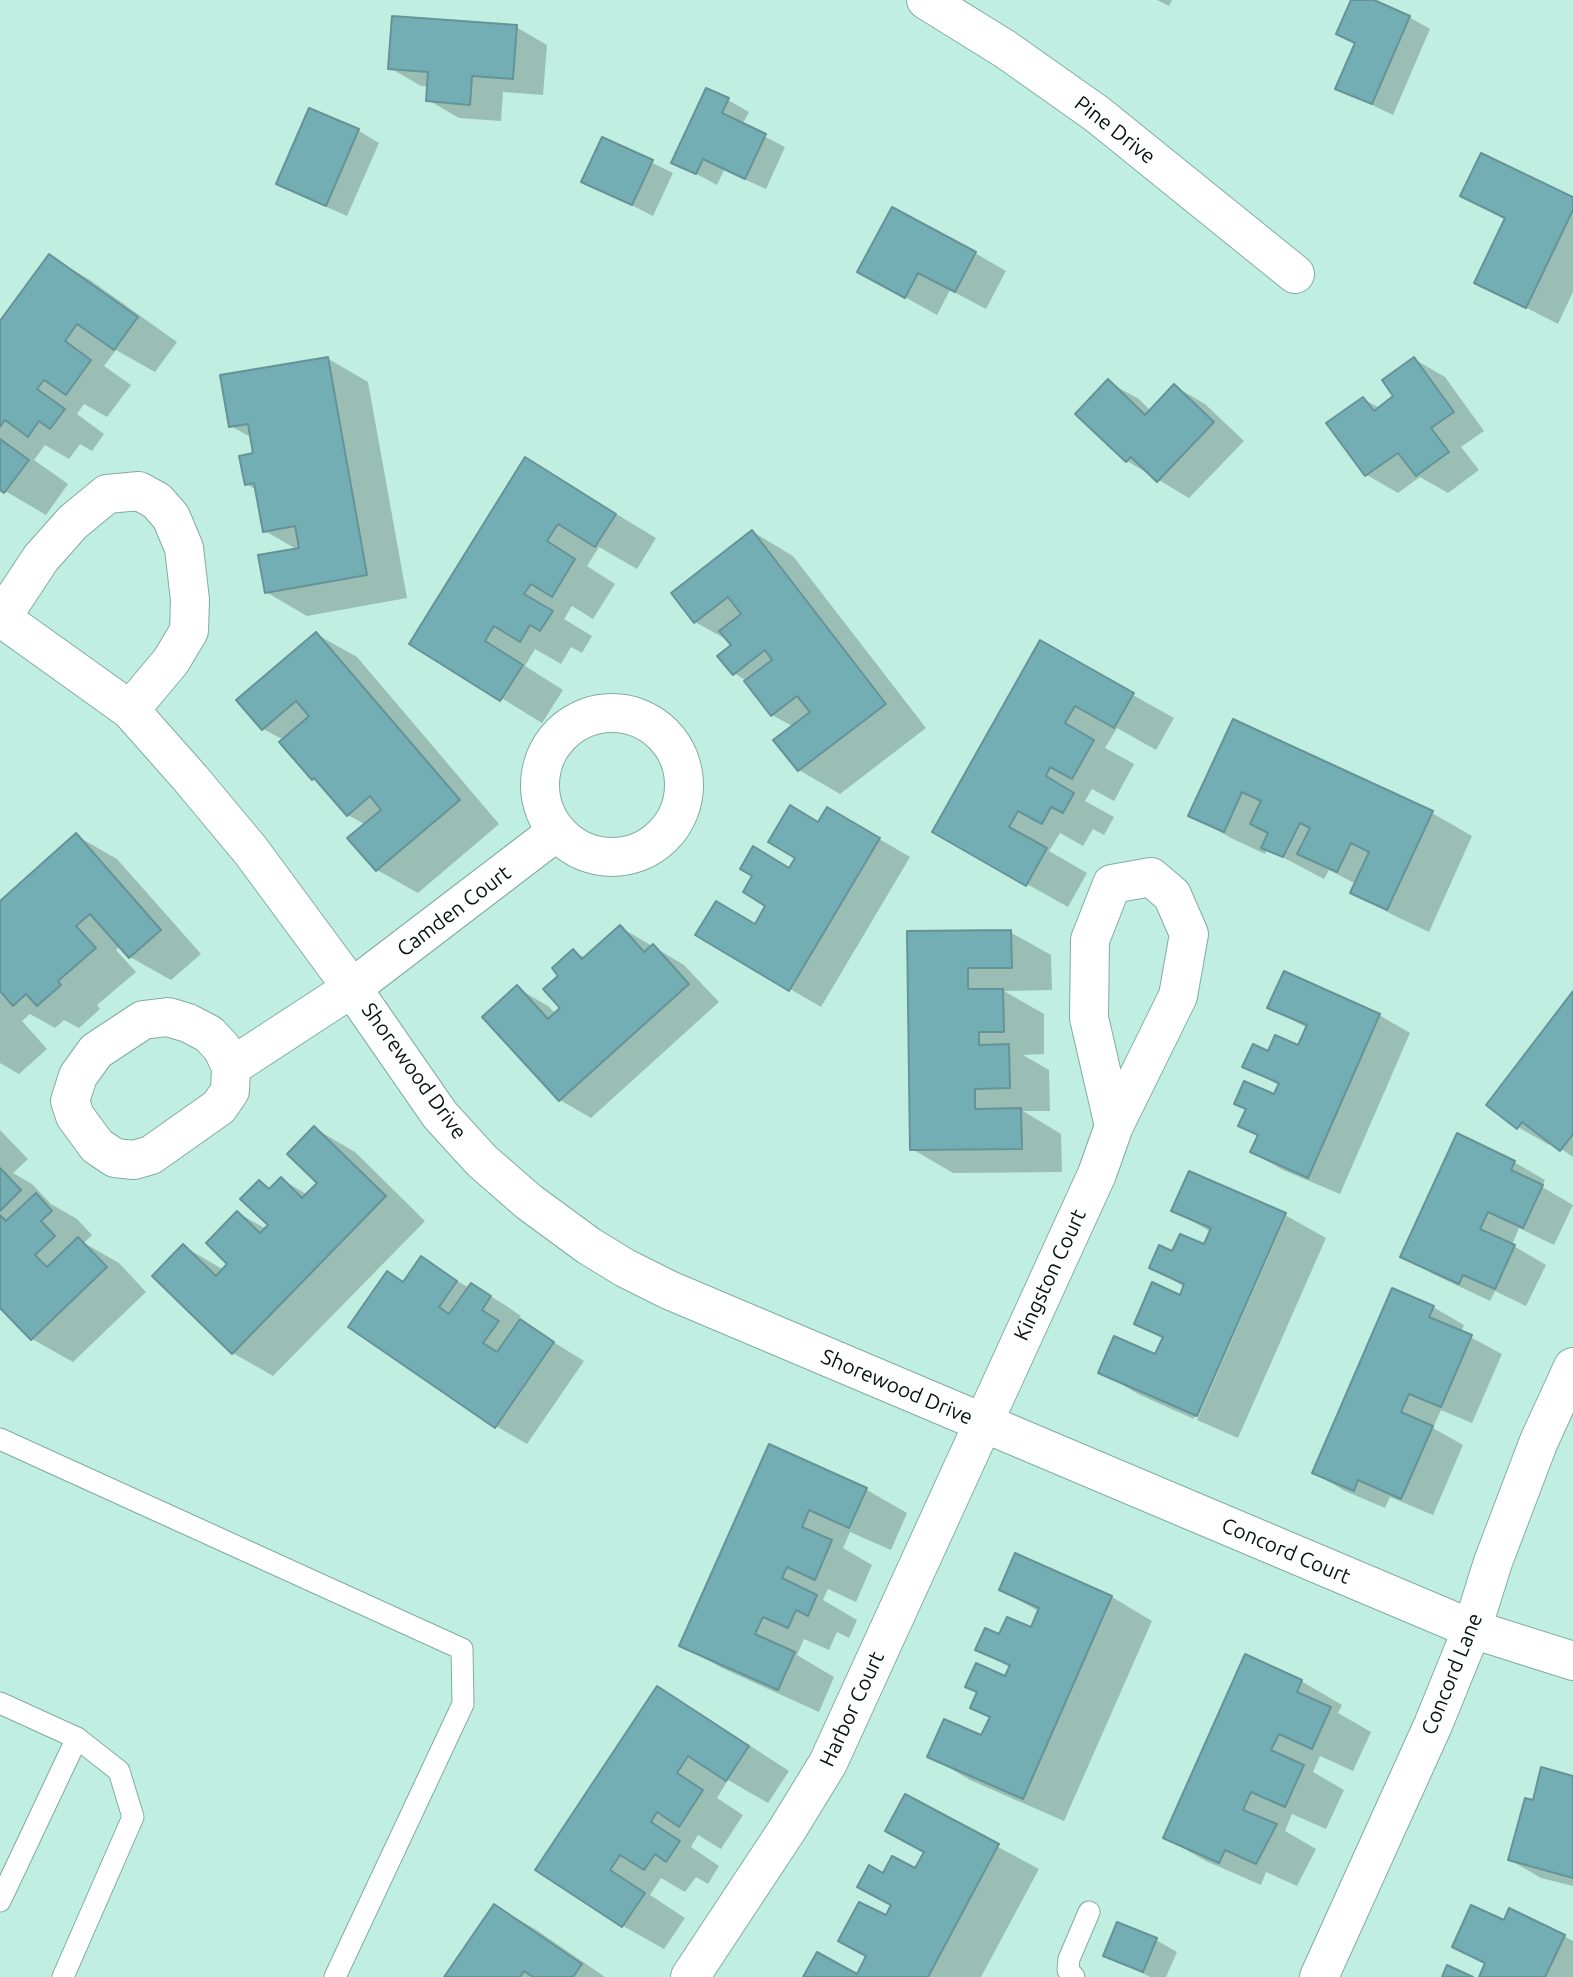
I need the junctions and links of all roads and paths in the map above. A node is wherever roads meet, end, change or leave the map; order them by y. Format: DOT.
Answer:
graph roads {
  1 [pos="926,0"];
  2 [pos="1295,274"];
  3 [pos="0,618"];
  4 [pos="130,710"];
  5 [pos="555,833"];
  6 [pos="352,988"];
  7 [pos="232,1067"];
  8 [pos="1114,1126"];
  9 [pos="1573,1367"];
  10 [pos="993,1427"];
  11 [pos="0,1439"];
  12 [pos="1472,1629"];
  13 [pos="1573,1661"];
  14 [pos="0,1703"];
  15 [pos="77,1738"];
  16 [pos="0,1901"];
  17 [pos="1089,1912"];
  18 [pos="63,1977"];
  19 [pos="335,1977"];
  20 [pos="690,1977"];
  21 [pos="1074,1977"];
  22 [pos="1319,1977"];
  1 -- 2 [label="street, Pine Drive"];
  3 -- 4 [label="street, Shorewood Drive"];
  3 -- 4 [label="street"];
  4 -- 6 [label="street, Shorewood Drive"];
  5 -- 6 [label="street, Camden Court"];
  6 -- 7 [label="street, Camden Court"];
  6 -- 10 [label="street, Shorewood Drive"];
  8 -- 8 [label="street, Kingston Court"];
  8 -- 10 [label="street, Kingston Court"];
  9 -- 12 [label="street, Concord Lane"];
  10 -- 12 [label="street, Concord Court"];
  10 -- 20 [label="street, Harbor Court"];
  11 -- 19 [label="lane"];
  12 -- 13 [label="street, Concord Court"];
  12 -- 22 [label="street, Concord Lane"];
  14 -- 15 [label="lane"];
  15 -- 16 [label="lane"];
  15 -- 18 [label="lane"];
  17 -- 21 [label="lane"];
}
